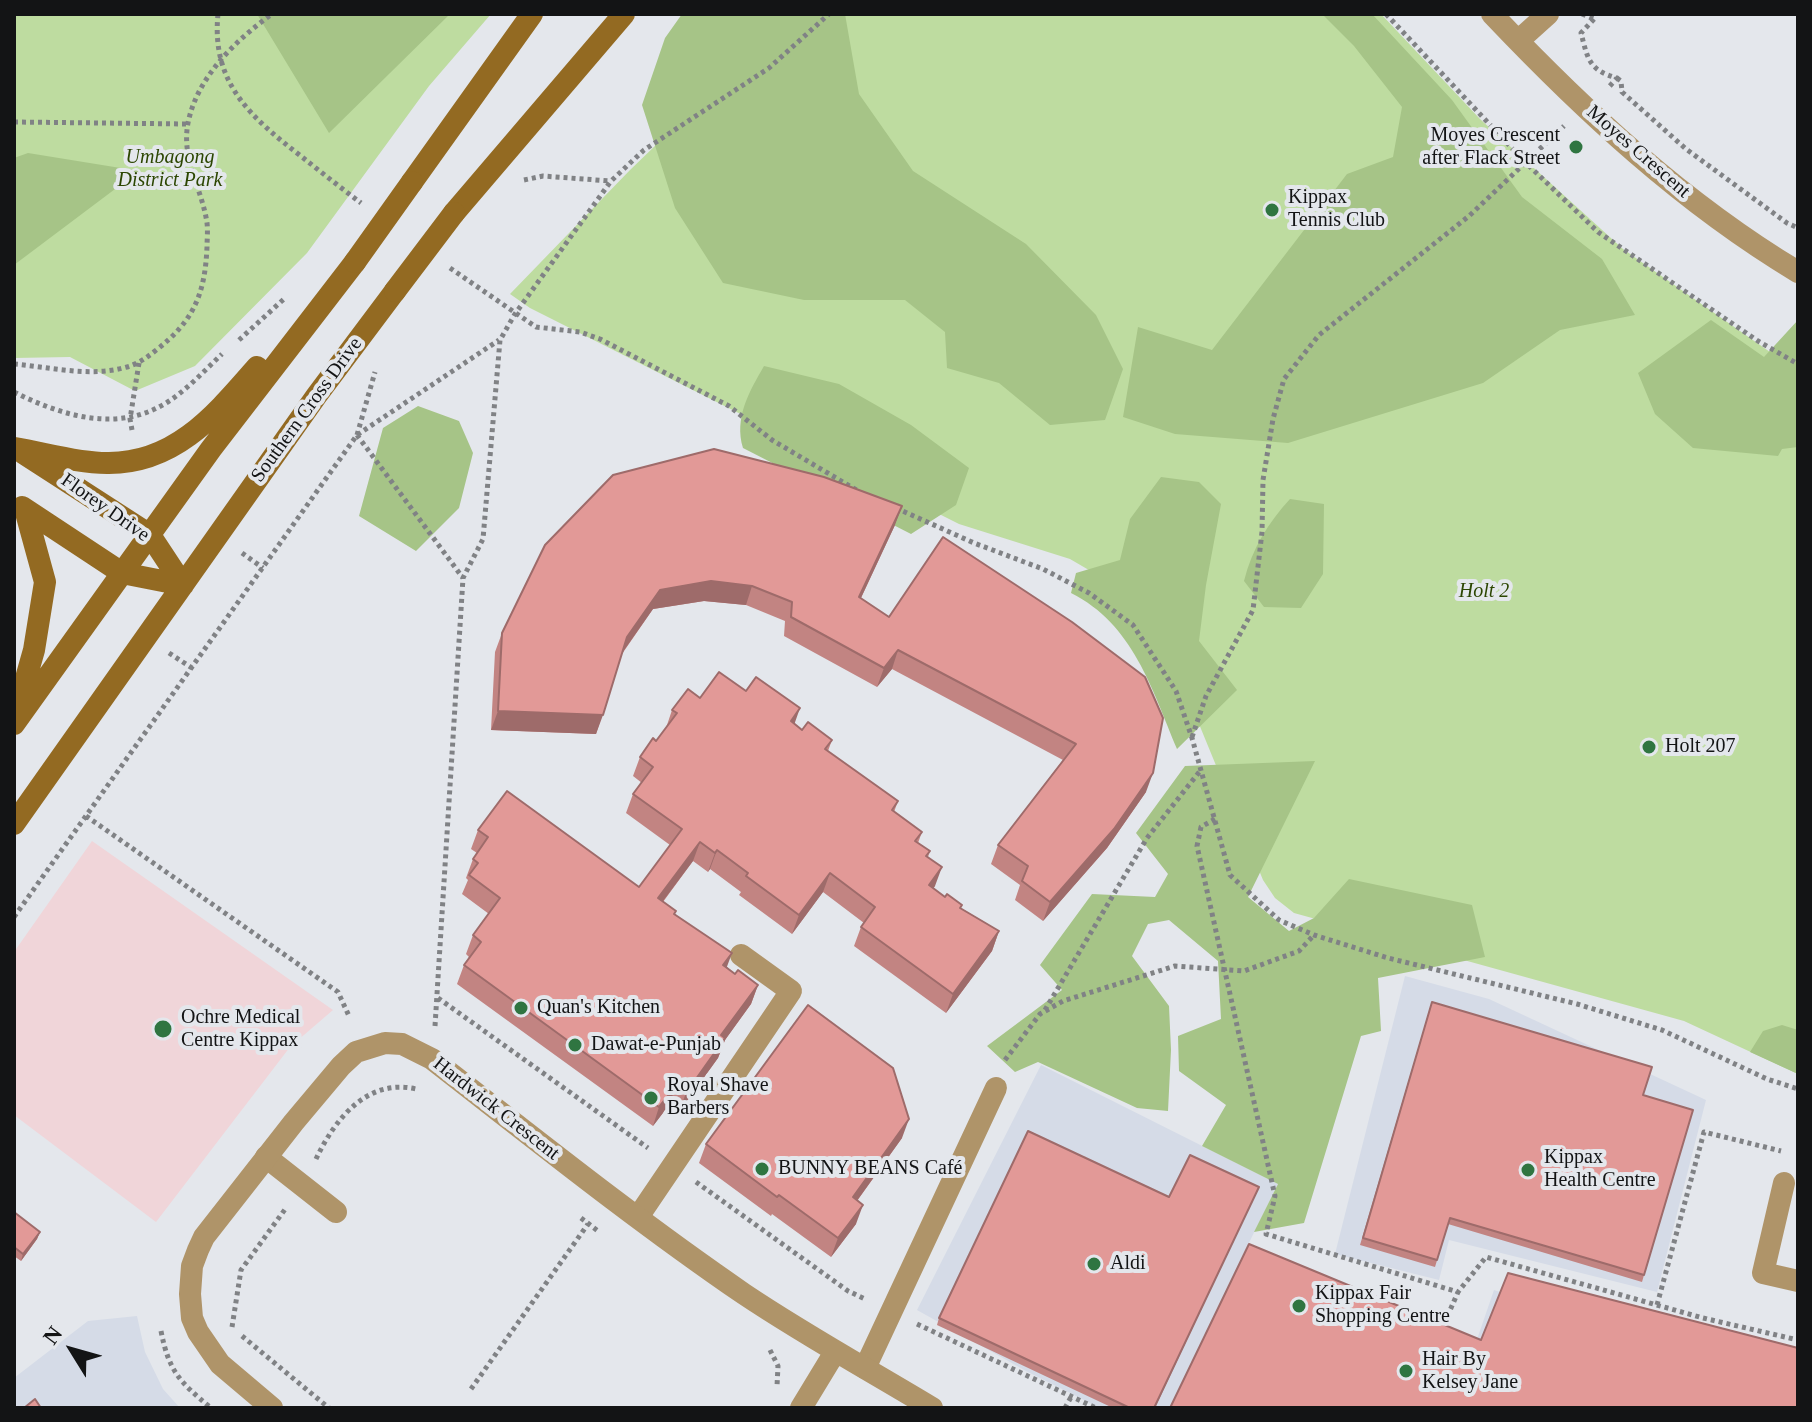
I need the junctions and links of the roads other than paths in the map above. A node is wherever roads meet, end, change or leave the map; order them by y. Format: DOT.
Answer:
graph roads {
  1 [pos="532,14"];
  2 [pos="624,14"];
  3 [pos="1492,14"];
  4 [pos="1548,14"];
  5 [pos="1518,41"];
  6 [pos="355,262"];
  7 [pos="1798,272"];
  8 [pos="15,448"];
  9 [pos="19,506"];
  10 [pos="150,535"];
  11 [pos="122,573"];
  12 [pos="183,585"];
  13 [pos="14,723"];
  14 [pos="14,824"];
  15 [pos="741,955"];
  16 [pos="996,1088"];
  17 [pos="266,1157"];
  18 [pos="1784,1183"];
  19 [pos="336,1212"];
  20 [pos="638,1217"];
  21 [pos="1798,1281"];
  22 [pos="835,1352"];
  23 [pos="865,1368"];
  24 [pos="272,1408"];
  25 [pos="801,1408"];
  26 [pos="932,1408"];
  1 -- 6 [label="main road, bridge"];
  2 -- 12 [label="main road, Southern Cross Drive, bridge"];
  3 -- 5 [label="street, Moyes Crescent"];
  4 -- 5 [label="street"];
  5 -- 7 [label="street, Moyes Crescent"];
  6 -- 8 [label="main road"];
  6 -- 10 [label="main road"];
  8 -- 10 [label="main road, Florey Drive"];
  9 -- 11 [label="main road, Florey Drive"];
  9 -- 13 [label="main road"];
  10 -- 11 [label="main road"];
  10 -- 12 [label="main road, Florey Drive"];
  11 -- 12 [label="main road, Florey Drive"];
  11 -- 13 [label="main road"];
  12 -- 14 [label="main road, Southern Cross Drive"];
  15 -- 20 [label="street"];
  16 -- 23 [label="street"];
  17 -- 19 [label="street"];
  17 -- 20 [label="street, Hardwick Crescent"];
  17 -- 24 [label="street, Hardwick Crescent"];
  18 -- 21 [label="street"];
  20 -- 22 [label="street, Hardwick Crescent"];
  22 -- 23 [label="street, Hardwick Crescent"];
  22 -- 25 [label="street"];
  23 -- 26 [label="street, Hardwick Crescent"];
}
